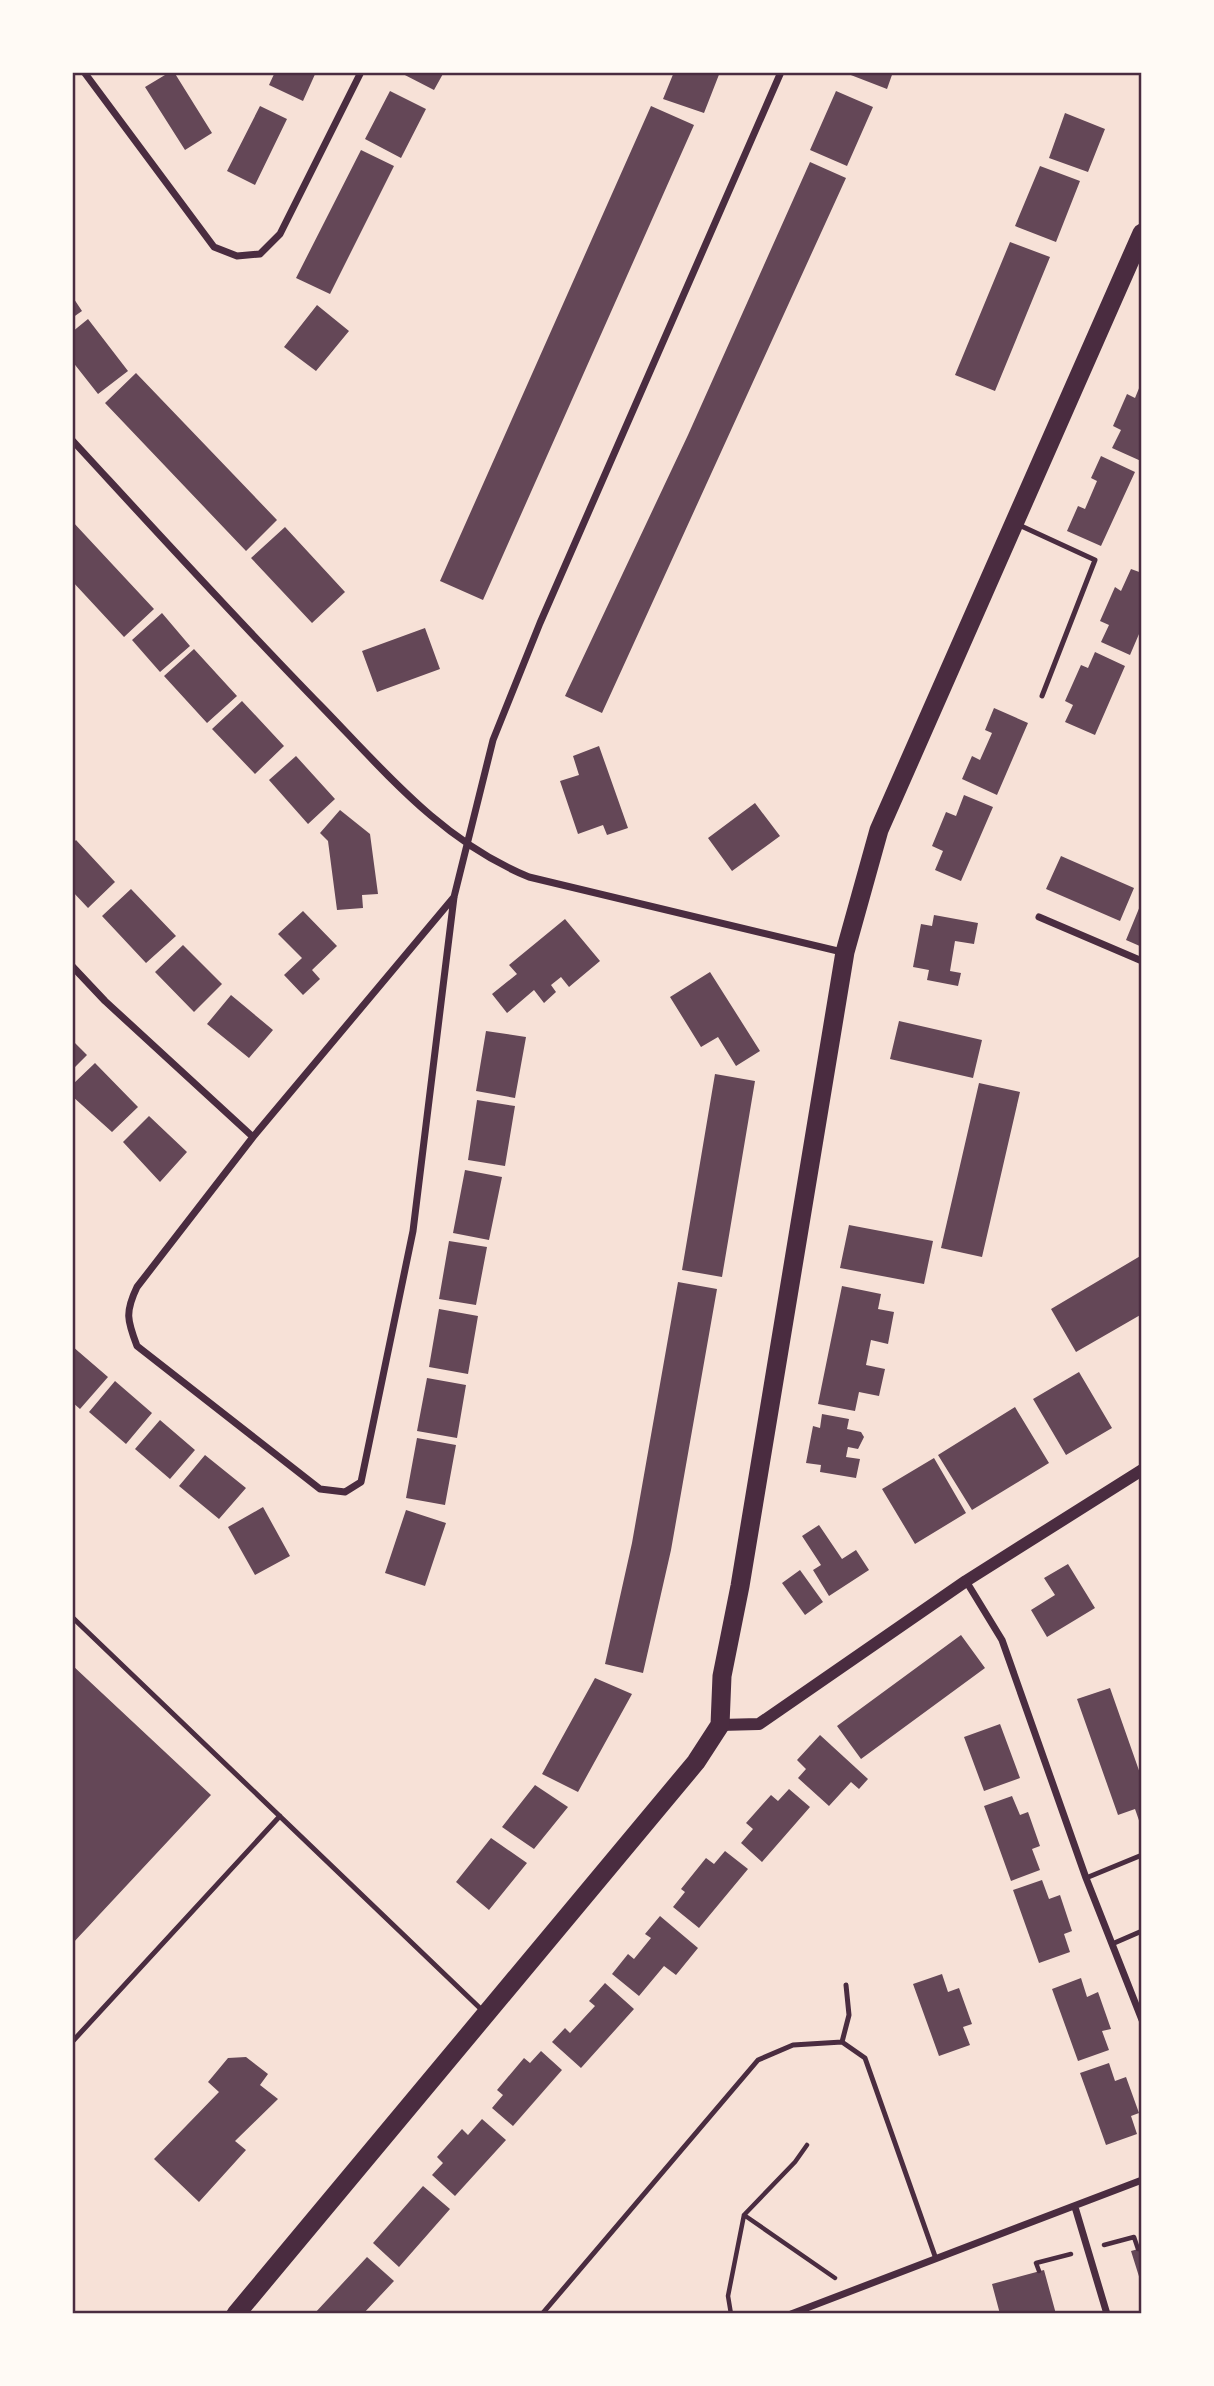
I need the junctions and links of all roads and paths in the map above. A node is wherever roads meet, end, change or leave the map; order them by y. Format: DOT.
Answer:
graph roads {
  1 [pos="83,72"];
  2 [pos="361,72"];
  3 [pos="781,72"];
  4 [pos="1142,233"];
  5 [pos="72,440"];
  6 [pos="1016,523"];
  7 [pos="1042,696"];
  8 [pos="466,843"];
  9 [pos="454,897"];
  10 [pos="1039,917"];
  11 [pos="845,952"];
  12 [pos="1142,961"];
  13 [pos="72,966"];
  14 [pos="253,1136"];
  15 [pos="1142,1470"];
  16 [pos="966,1581"];
  17 [pos="72,1617"];
  18 [pos="720,1726"];
  19 [pos="280,1816"];
  20 [pos="1142,1855"];
  21 [pos="1086,1878"];
  22 [pos="1142,1931"];
  23 [pos="1112,1944"];
  24 [pos="846,1985"];
  25 [pos="488,2015"];
  26 [pos="1142,2020"];
  27 [pos="72,2042"];
  28 [pos="842,2042"];
  29 [pos="807,2146"];
  30 [pos="1142,2180"];
  31 [pos="1075,2207"];
  32 [pos="744,2215"];
  33 [pos="936,2259"];
  34 [pos="853,2290"];
  35 [pos="236,2314"];
  36 [pos="542,2314"];
  37 [pos="731,2314"];
  38 [pos="791,2314"];
  39 [pos="1107,2314"];
  1 -- 2 [label="street"];
  3 -- 8 [label="street"];
  4 -- 6 [label="highway"];
  5 -- 8 [label="street"];
  6 -- 7 [label="lane"];
  6 -- 11 [label="highway"];
  8 -- 9 [label="street"];
  8 -- 11 [label="street"];
  9 -- 14 [label="street"];
  9 -- 14 [label="street"];
  10 -- 12 [label="street"];
  11 -- 18 [label="highway"];
  13 -- 14 [label="street"];
  15 -- 16 [label="street"];
  16 -- 18 [label="street"];
  16 -- 21 [label="street"];
  17 -- 19 [label="lane"];
  18 -- 25 [label="highway"];
  19 -- 25 [label="lane"];
  19 -- 27 [label="lane"];
  20 -- 21 [label="lane"];
  21 -- 23 [label="street"];
  22 -- 23 [label="lane"];
  23 -- 26 [label="street"];
  24 -- 28 [label="lane"];
  25 -- 35 [label="highway"];
  28 -- 33 [label="lane"];
  28 -- 36 [label="lane"];
  29 -- 32 [label="path"];
  30 -- 31 [label="street"];
  31 -- 33 [label="street"];
  31 -- 39 [label="street"];
  32 -- 34 [label="path"];
  32 -- 37 [label="path"];
  33 -- 34 [label="street"];
  34 -- 38 [label="street"];
}
